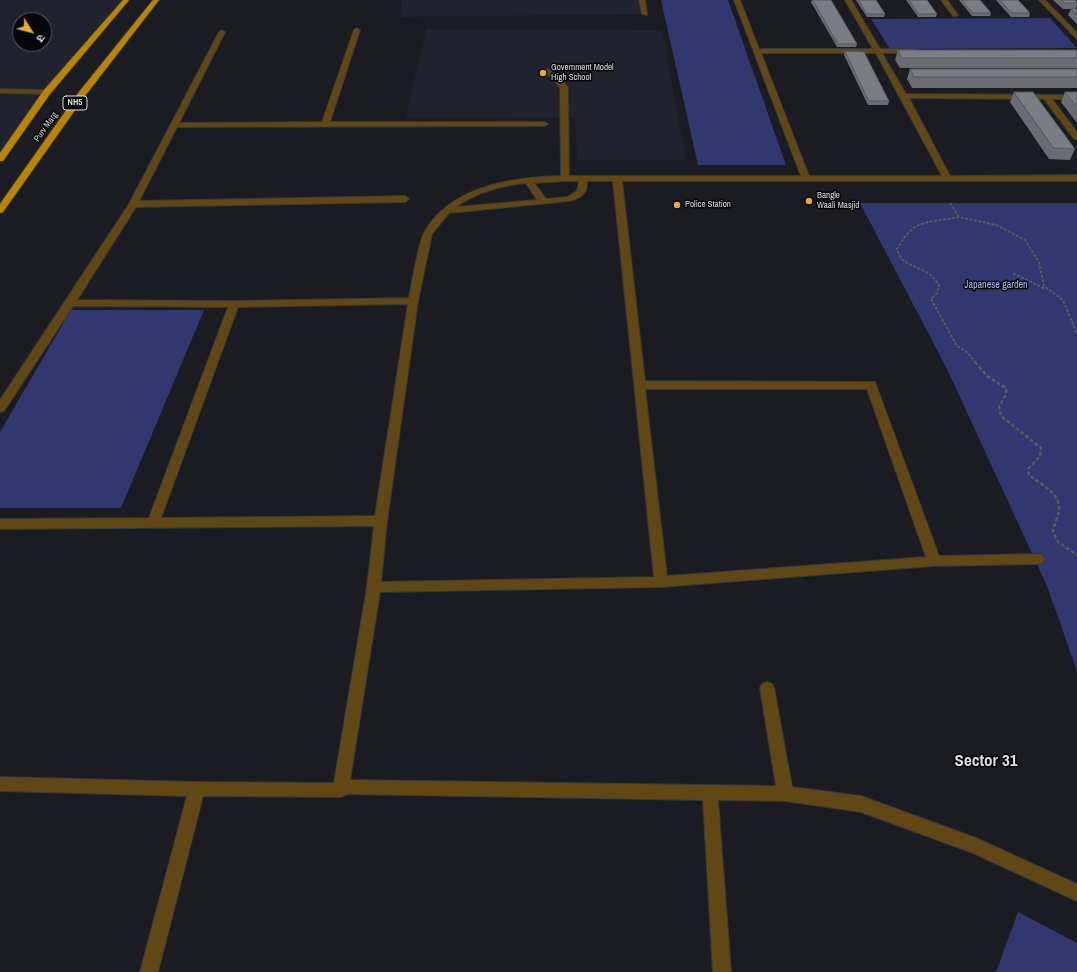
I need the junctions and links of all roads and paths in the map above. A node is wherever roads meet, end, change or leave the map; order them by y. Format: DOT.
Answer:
graph roads {
  1 [pos="126,0"];
  2 [pos="156,0"];
  3 [pos="642,0"];
  4 [pos="737,0"];
  5 [pos="848,0"];
  6 [pos="944,0"];
  7 [pos="1042,0"];
  8 [pos="645,14"];
  9 [pos="955,15"];
  10 [pos="357,30"];
  11 [pos="222,32"];
  12 [pos="1077,37"];
  13 [pos="758,51"];
  14 [pos="878,51"];
  15 [pos="926,51"];
  16 [pos="547,71"];
  17 [pos="0,91"];
  18 [pos="47,92"];
  19 [pos="904,96"];
  20 [pos="1046,96"];
  21 [pos="1077,96"];
  22 [pos="544,124"];
  23 [pos="174,125"];
  24 [pos="325,125"];
  25 [pos="1077,138"];
  26 [pos="0,159"];
  27 [pos="583,178"];
  28 [pos="617,178"];
  29 [pos="1077,178"];
  30 [pos="565,179"];
  31 [pos="806,179"];
  32 [pos="948,179"];
  33 [pos="529,181"];
  34 [pos="405,199"];
  35 [pos="542,202"];
  36 [pos="950,203"];
  37 [pos="133,204"];
  38 [pos="0,210"];
  39 [pos="446,210"];
  40 [pos="959,217"];
  41 [pos="1013,273"];
  42 [pos="1045,288"];
  43 [pos="413,301"];
  44 [pos="70,303"];
  45 [pos="234,304"];
  46 [pos="1077,334"];
  47 [pos="640,385"];
  48 [pos="0,408"];
  49 [pos="381,521"];
  50 [pos="153,523"];
  51 [pos="0,524"];
  52 [pos="1077,554"];
  53 [pos="1038,559"];
  54 [pos="934,561"];
  55 [pos="661,582"];
  56 [pos="374,587"];
  57 [pos="767,688"];
  58 [pos="0,784"];
  59 [pos="341,786"];
  60 [pos="197,790"];
  61 [pos="710,792"];
  62 [pos="785,794"];
  63 [pos="1077,893"];
  64 [pos="149,972"];
  65 [pos="722,972"];
  1 -- 18 [label="highway, Purv Marg"];
  2 -- 38 [label="highway, Purv Marg / NH5"];
  3 -- 8 [label="street"];
  4 -- 13 [label="street"];
  5 -- 14 [label="street"];
  6 -- 9 [label="street"];
  7 -- 12 [label="street"];
  10 -- 24 [label="street"];
  11 -- 23 [label="street"];
  13 -- 14 [label="street"];
  13 -- 31 [label="street"];
  14 -- 15 [label="street"];
  14 -- 19 [label="street"];
  16 -- 30 [label="street"];
  17 -- 18 [label="street"];
  18 -- 26 [label="highway, Purv Marg"];
  19 -- 20 [label="street"];
  19 -- 32 [label="street"];
  20 -- 21 [label="street"];
  20 -- 25 [label="street"];
  22 -- 24 [label="street"];
  23 -- 24 [label="street"];
  23 -- 37 [label="street"];
  27 -- 28 [label="street"];
  27 -- 30 [label="street"];
  27 -- 35 [label="street"];
  28 -- 31 [label="street"];
  28 -- 47 [label="street"];
  29 -- 32 [label="street"];
  30 -- 33 [label="street"];
  31 -- 32 [label="street"];
  33 -- 35 [label="street"];
  33 -- 39 [label="street"];
  34 -- 37 [label="street"];
  35 -- 39 [label="street"];
  36 -- 40 [label="path"];
  37 -- 44 [label="street"];
  39 -- 43 [label="street"];
  40 -- 42 [label="path"];
  40 -- 52 [label="path"];
  41 -- 42 [label="path"];
  42 -- 46 [label="path"];
  43 -- 45 [label="street"];
  43 -- 49 [label="street"];
  44 -- 45 [label="street"];
  44 -- 48 [label="street"];
  45 -- 50 [label="street"];
  47 -- 54 [label="street"];
  47 -- 55 [label="street"];
  49 -- 50 [label="street"];
  49 -- 56 [label="street"];
  50 -- 51 [label="street"];
  53 -- 54 [label="street"];
  54 -- 55 [label="street"];
  55 -- 56 [label="street"];
  56 -- 59 [label="street"];
  57 -- 62 [label="street"];
  58 -- 60 [label="street"];
  59 -- 60 [label="street"];
  59 -- 61 [label="street"];
  60 -- 64 [label="street"];
  61 -- 62 [label="street"];
  61 -- 65 [label="street"];
  62 -- 63 [label="street"];
}
